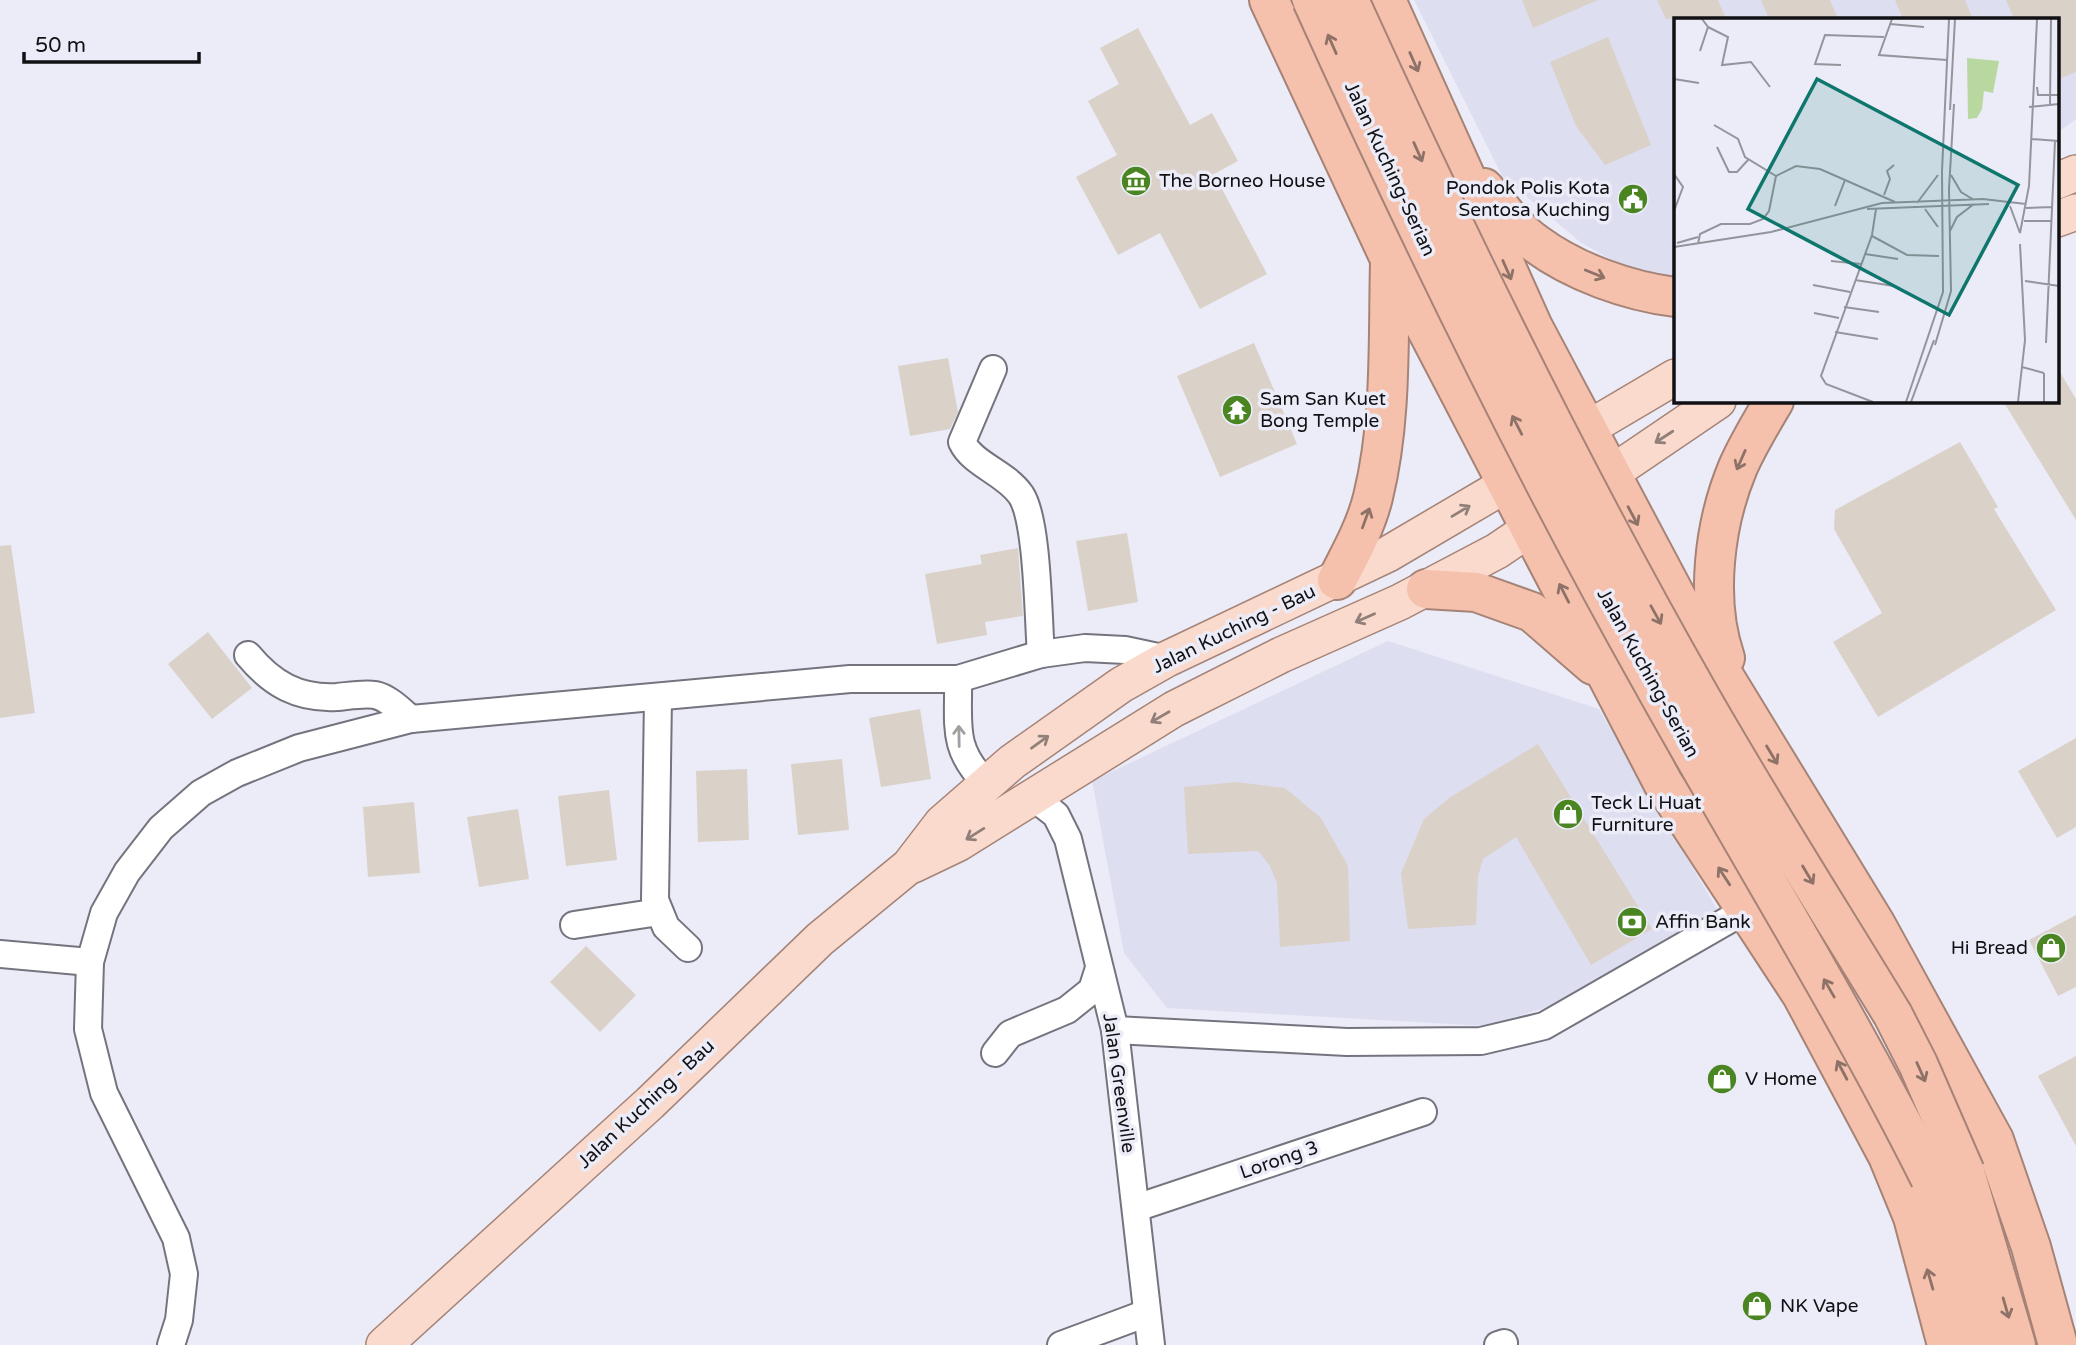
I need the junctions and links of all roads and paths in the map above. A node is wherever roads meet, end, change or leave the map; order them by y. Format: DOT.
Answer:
graph roads {
  1 [pos="1269,0"];
  2 [pos="1312,0"];
  3 [pos="1349,0"];
  4 [pos="1386,0"];
  5 [pos="1454,151"];
  6 [pos="2076,173"];
  7 [pos="2058,181"];
  8 [pos="2076,212"];
  9 [pos="2058,219"];
  10 [pos="1390,259"];
  11 [pos="1674,297"];
  12 [pos="993,369"];
  13 [pos="1674,378"];
  14 [pos="1716,402"];
  15 [pos="1773,402"];
  16 [pos="1587,429"];
  17 [pos="1610,473"];
  18 [pos="1507,484"];
  19 [pos="1531,529"];
  20 [pos="1337,580"];
  21 [pos="1426,589"];
  22 [pos="1041,653"];
  23 [pos="248,655"];
  24 [pos="1167,659"];
  25 [pos="1608,677"];
  26 [pos="958,679"];
  27 [pos="658,698"];
  28 [pos="1741,704"];
  29 [pos="411,719"];
  30 [pos="986,783"];
  31 [pos="1033,797"];
  32 [pos="909,866"];
  33 [pos="1746,910"];
  34 [pos="659,912"];
  35 [pos="574,925"];
  36 [pos="688,948"];
  37 [pos="0,954"];
  38 [pos="90,962"];
  39 [pos="1099,968"];
  40 [pos="1115,1030"];
  41 [pos="996,1053"];
  42 [pos="1423,1112"];
  43 [pos="1947,1175"];
  44 [pos="1136,1208"];
  45 [pos="1147,1313"];
  46 [pos="171,1345"];
  47 [pos="384,1345"];
  48 [pos="1061,1345"];
  49 [pos="1151,1345"];
  50 [pos="1947,1345"];
  51 [pos="1981,1345"];
  52 [pos="2015,1345"];
  53 [pos="2058,1345"];
  1 -- 10 [label="highway"];
  43 -- 2 [label="highway, Jalan Kuching-Serian, one-way, bridge"];
  3 -- 43 [label="highway, Jalan Kuching-Serian, one-way, bridge"];
  4 -- 5 [label="highway, one-way"];
  5 -- 11 [label="highway, one-way"];
  5 -- 16 [label="highway, one-way"];
  6 -- 7 [label="main road"];
  8 -- 9 [label="main road"];
  10 -- 18 [label="highway"];
  20 -- 10 [label="highway, one-way"];
  12 -- 22 [label="street"];
  13 -- 16 [label="main road, Jalan Kuching - Bau"];
  14 -- 17 [label="main road, Jalan Kuching - Bau, one-way"];
  15 -- 28 [label="highway, one-way"];
  16 -- 17 [label="highway"];
  16 -- 18 [label="main road, Jalan Kuching - Bau"];
  17 -- 19 [label="main road, Jalan Kuching - Bau"];
  17 -- 28 [label="highway, one-way"];
  18 -- 19 [label="highway"];
  20 -- 18 [label="main road, Jalan Kuching - Bau, one-way"];
  19 -- 21 [label="main road, Jalan Kuching - Bau"];
  25 -- 19 [label="highway, one-way"];
  20 -- 24 [label="main road, Jalan Kuching - Bau"];
  21 -- 25 [label="highway"];
  21 -- 31 [label="main road, Jalan Kuching - Bau, one-way"];
  22 -- 24 [label="street"];
  22 -- 26 [label="street"];
  23 -- 29 [label="street"];
  30 -- 24 [label="main road, Jalan Kuching - Bau, one-way"];
  33 -- 25 [label="highway, one-way"];
  26 -- 27 [label="street"];
  30 -- 26 [label="street, one-way"];
  27 -- 29 [label="street"];
  27 -- 34 [label="street"];
  28 -- 53 [label="highway, one-way"];
  29 -- 38 [label="street"];
  30 -- 32 [label="main road, Jalan Kuching - Bau"];
  31 -- 32 [label="main road, Jalan Kuching - Bau, one-way"];
  31 -- 39 [label="street, Jalan Greenville"];
  32 -- 47 [label="main road, Jalan Kuching - Bau"];
  33 -- 40 [label="street"];
  50 -- 33 [label="highway, one-way"];
  34 -- 35 [label="street"];
  34 -- 36 [label="street"];
  37 -- 38 [label="street"];
  38 -- 46 [label="street"];
  39 -- 40 [label="street, Jalan Greenville"];
  39 -- 41 [label="street"];
  40 -- 44 [label="street, Jalan Greenville"];
  42 -- 44 [label="street, Lorong 3"];
  43 -- 51 [label="highway, Jalan Kuching-Serian"];
  43 -- 52 [label="highway, Jalan Kuching-Serian, one-way"];
  44 -- 45 [label="street, Jalan Greenville"];
  45 -- 48 [label="street"];
  45 -- 49 [label="street, Jalan Greenville"];
}
